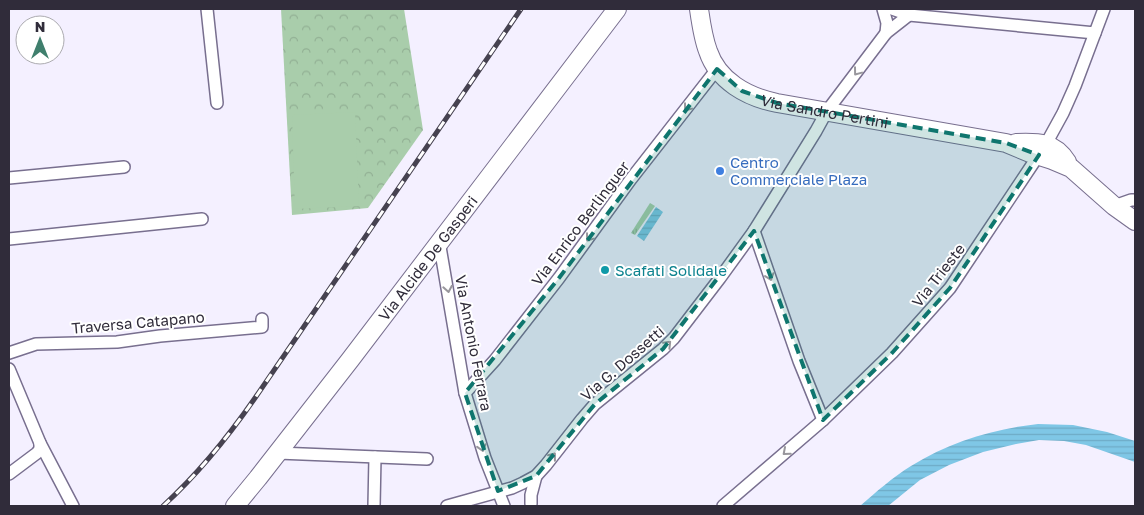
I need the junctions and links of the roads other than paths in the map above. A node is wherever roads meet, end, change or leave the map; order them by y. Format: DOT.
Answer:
graph roads {
  1 [pos="207,9"];
  2 [pos="617,9"];
  3 [pos="699,9"];
  4 [pos="883,9"];
  5 [pos="892,9"];
  6 [pos="1104,9"];
  7 [pos="908,15"];
  8 [pos="886,33"];
  9 [pos="1095,33"];
  10 [pos="717,69"];
  11 [pos="217,103"];
  12 [pos="827,111"];
  13 [pos="1042,150"];
  14 [pos="124,167"];
  15 [pos="9,178"];
  16 [pos="1135,200"];
  17 [pos="1114,206"];
  18 [pos="202,219"];
  19 [pos="1135,221"];
  20 [pos="754,231"];
  21 [pos="9,239"];
  22 [pos="439,241"];
  23 [pos="262,319"];
  24 [pos="9,353"];
  25 [pos="9,369"];
  26 [pos="465,393"];
  27 [pos="823,420"];
  28 [pos="40,444"];
  29 [pos="278,453"];
  30 [pos="375,457"];
  31 [pos="427,459"];
  32 [pos="9,474"];
  33 [pos="536,476"];
  34 [pos="512,488"];
  35 [pos="498,491"];
  36 [pos="532,505"];
  37 [pos="73,506"];
  38 [pos="235,506"];
  39 [pos="374,506"];
  40 [pos="447,506"];
  41 [pos="504,506"];
  42 [pos="723,506"];
  1 -- 11 [label="street"];
  2 -- 22 [label="main road, Via Alcide De Gasperi"];
  3 -- 10 [label="main road, Via Sandro Pertini"];
  4 -- 8 [label="street"];
  5 -- 7 [label="street"];
  6 -- 9 [label="street, Via Trieste"];
  7 -- 8 [label="street, Via G. Dossetti"];
  7 -- 9 [label="street"];
  8 -- 12 [label="street, Via G. Dossetti, one-way"];
  9 -- 13 [label="street, Via Trieste"];
  10 -- 12 [label="main road, Via Sandro Pertini"];
  10 -- 26 [label="street, Via Enrico Berlinguer, one-way"];
  12 -- 13 [label="main road, Via Sandro Pertini"];
  12 -- 20 [label="street, Via G. Dossetti"];
  13 -- 17 [label="main road, Via Sandro Pertini"];
  13 -- 27 [label="street, Via Trieste"];
  14 -- 15 [label="street"];
  16 -- 17 [label="street"];
  17 -- 19 [label="main road, Via Sandro Pertini"];
  18 -- 21 [label="street"];
  20 -- 27 [label="street, one-way"];
  33 -- 20 [label="street, Via G. Dossetti, one-way"];
  22 -- 26 [label="street, Via Antonio Ferrara, one-way"];
  22 -- 29 [label="main road, Via Alcide De Gasperi"];
  23 -- 24 [label="street, Traversa Catapano"];
  25 -- 28 [label="street"];
  26 -- 35 [label="street, Via Antonio Ferrara, one-way"];
  27 -- 42 [label="street, Via Trieste, one-way"];
  28 -- 32 [label="street"];
  28 -- 37 [label="street"];
  29 -- 30 [label="street"];
  29 -- 38 [label="main road, Via Alcide De Gasperi"];
  30 -- 31 [label="street"];
  30 -- 39 [label="street"];
  33 -- 34 [label="street, Via G. Dossetti"];
  33 -- 36 [label="street"];
  34 -- 35 [label="street, Via G. Dossetti"];
  34 -- 36 [label="street"];
  35 -- 40 [label="street, Via G. Dossetti"];
  35 -- 41 [label="street, Via Antonio Ferrara"];
}
